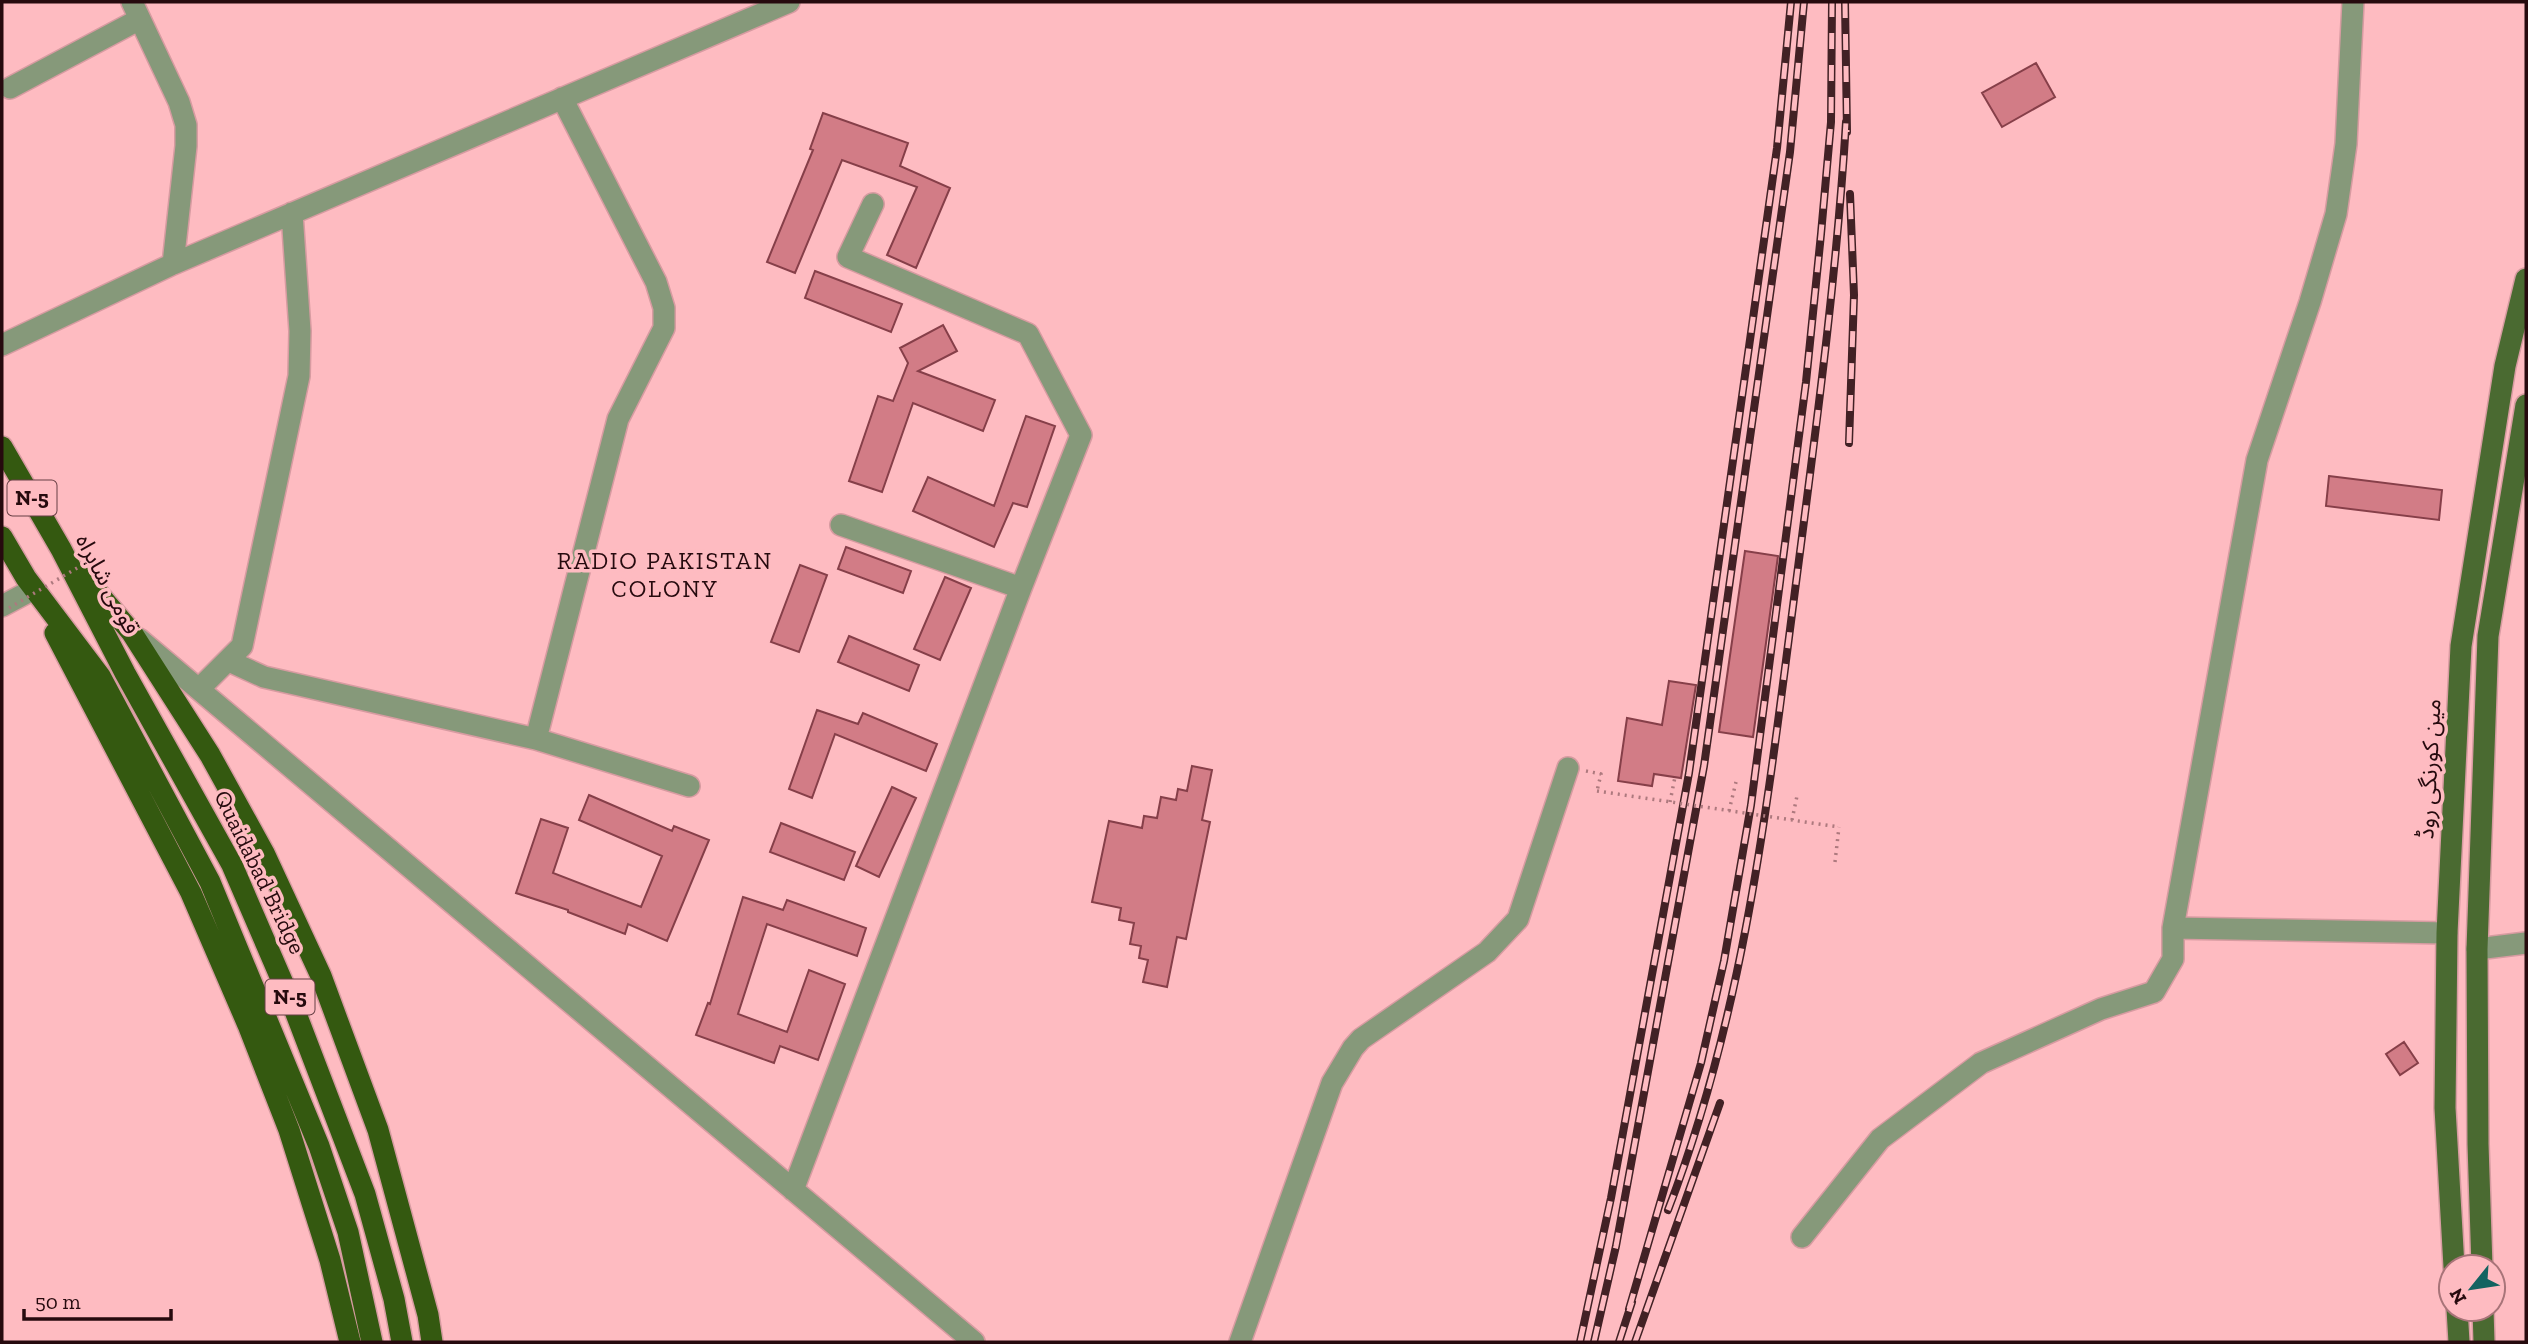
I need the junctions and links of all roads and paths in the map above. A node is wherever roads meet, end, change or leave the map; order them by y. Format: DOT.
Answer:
graph roads {
  1 [pos="789,2"];
  2 [pos="2353,2"];
  3 [pos="136,10"];
  4 [pos="10,88"];
  5 [pos="562,98"];
  6 [pos="873,204"];
  7 [pos="292,213"];
  8 [pos="173,264"];
  9 [pos="2526,279"];
  10 [pos="2,345"];
  11 [pos="2526,405"];
  12 [pos="2,447"];
  13 [pos="841,525"];
  14 [pos="2,537"];
  15 [pos="61,549"];
  16 [pos="89,561"];
  17 [pos="29,584"];
  18 [pos="1021,588"];
  19 [pos="6,607"];
  20 [pos="132,634"];
  21 [pos="229,661"];
  22 [pos="125,673"];
  23 [pos="199,690"];
  24 [pos="537,739"];
  25 [pos="1568,768"];
  26 [pos="1601,774"];
  27 [pos="1675,777"];
  28 [pos="1736,782"];
  29 [pos="689,786"];
  30 [pos="1797,796"];
  31 [pos="1670,802"];
  32 [pos="1729,811"];
  33 [pos="1792,820"];
  34 [pos="1835,862"];
  35 [pos="2173,928"];
  36 [pos="2447,933"];
  37 [pos="2526,943"];
  38 [pos="2477,950"];
  39 [pos="793,1190"];
  40 [pos="1802,1237"];
  41 [pos="2453,1253"];
  42 [pos="2482,1253"];
  43 [pos="2458,1323"];
  44 [pos="2483,1323"];
  45 [pos="350,1342"];
  46 [pos="372,1342"];
  47 [pos="402,1342"];
  48 [pos="432,1342"];
  49 [pos="974,1342"];
  50 [pos="1240,1342"];
  51 [pos="2459,1342"];
  52 [pos="2484,1342"];
  1 -- 5 [label="street"];
  2 -- 35 [label="street"];
  3 -- 4 [label="street"];
  3 -- 8 [label="street"];
  5 -- 7 [label="street"];
  5 -- 24 [label="street"];
  6 -- 18 [label="street"];
  7 -- 8 [label="street"];
  7 -- 21 [label="street"];
  8 -- 10 [label="street"];
  9 -- 36 [label="main road, مین کورنگی روڈ"];
  11 -- 38 [label="main road"];
  12 -- 15 [label="highway, قومی شاہراہ / N-5"];
  13 -- 18 [label="street"];
  14 -- 17 [label="highway, N-5"];
  15 -- 20 [label="highway"];
  15 -- 22 [label="highway, قومی شاہراہ / N-5"];
  16 -- 19 [label="path, bridge"];
  17 -- 19 [label="street"];
  17 -- 45 [label="highway"];
  17 -- 46 [label="highway, N-5"];
  18 -- 39 [label="street"];
  20 -- 23 [label="street"];
  20 -- 48 [label="highway"];
  21 -- 23 [label="street"];
  21 -- 24 [label="street"];
  22 -- 47 [label="highway, Quaidabad Bridge / N-5"];
  23 -- 39 [label="street"];
  24 -- 29 [label="street"];
  25 -- 50 [label="street"];
  26 -- 31 [label="path, bridge"];
  27 -- 31 [label="path"];
  28 -- 32 [label="path"];
  30 -- 33 [label="path"];
  31 -- 32 [label="path, bridge"];
  32 -- 33 [label="path, bridge"];
  33 -- 34 [label="path, bridge"];
  35 -- 36 [label="street"];
  35 -- 40 [label="street"];
  36 -- 41 [label="main road, مین کورنگی روڈ"];
  37 -- 38 [label="street"];
  38 -- 42 [label="main road"];
  39 -- 49 [label="street"];
  43 -- 51 [label="main road"];
  44 -- 52 [label="main road"];
}
